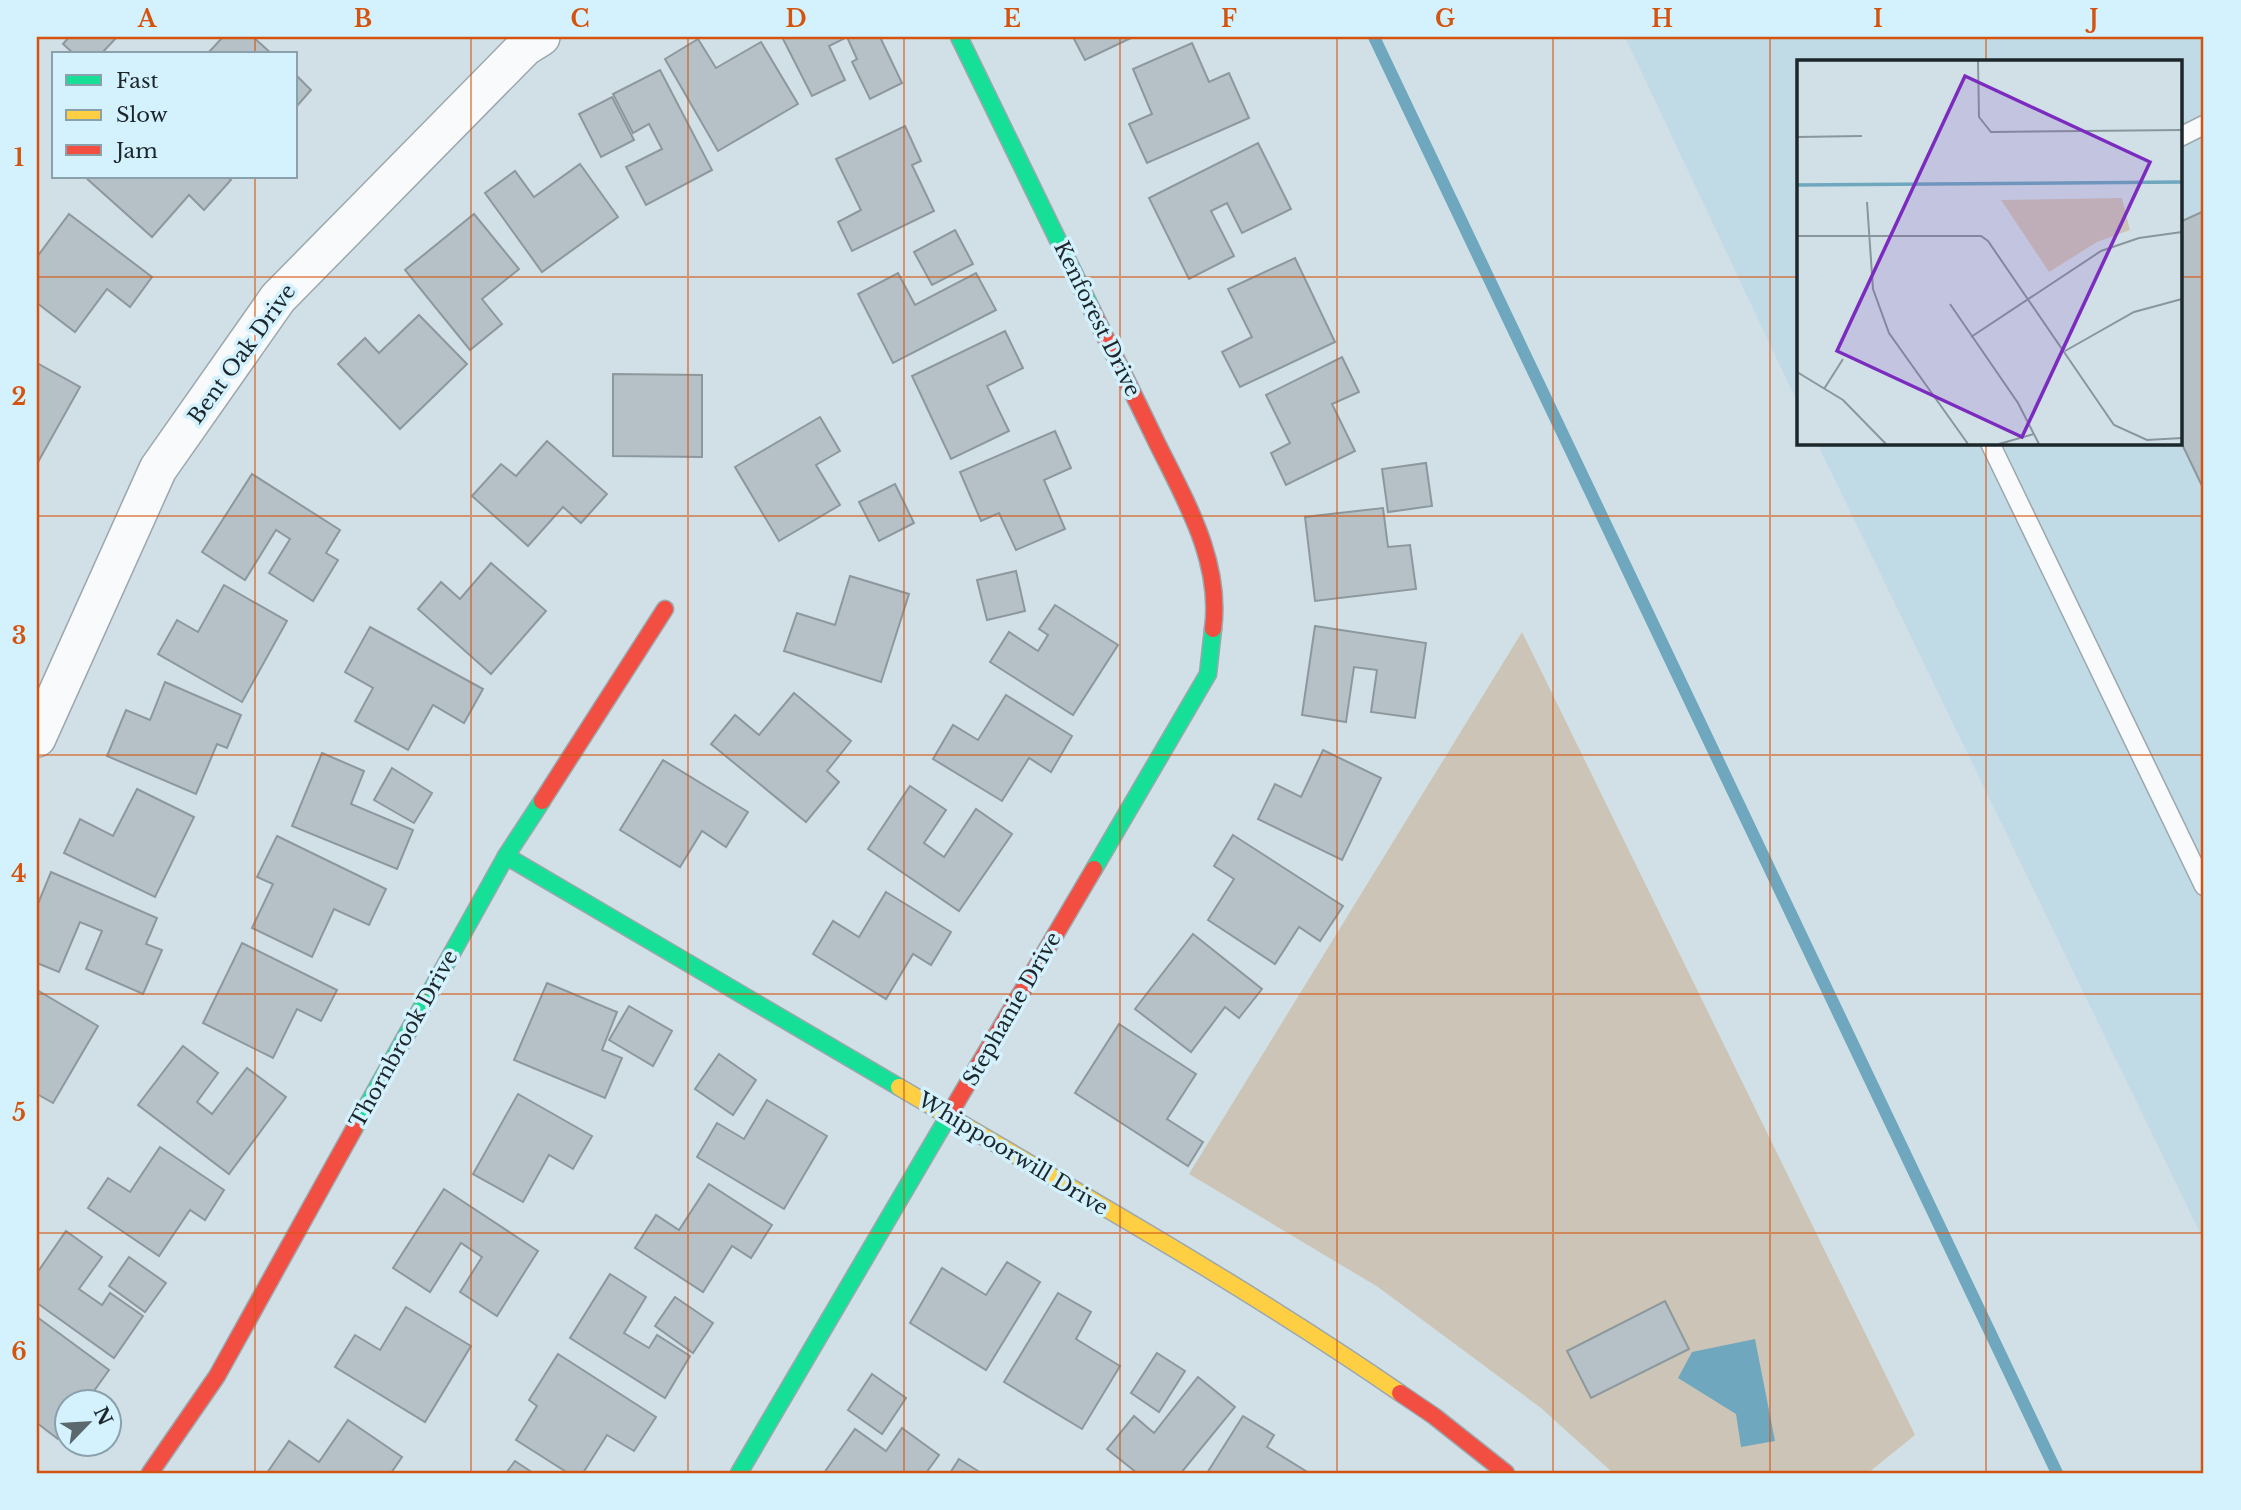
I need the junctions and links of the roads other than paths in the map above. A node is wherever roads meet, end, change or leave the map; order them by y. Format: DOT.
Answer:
graph roads {
  1 [pos="541,37"];
  2 [pos="959,37"];
  3 [pos="2204,125"];
  4 [pos="2182,136"];
  5 [pos="1990,444"];
  6 [pos="1216,608"];
  7 [pos="665,609"];
  8 [pos="37,738"];
  9 [pos="506,856"];
  10 [pos="2204,886"];
  11 [pos="949,1117"];
  12 [pos="150,1473"];
  13 [pos="739,1473"];
  14 [pos="1506,1473"];
  1 -- 8 [label="street, Bent Oak Drive"];
  2 -- 6 [label="street, Kenforest Drive"];
  3 -- 4 [label="lane"];
  5 -- 10 [label="lane"];
  6 -- 11 [label="street, Stephanie Drive"];
  7 -- 9 [label="street, Thornbrook Drive"];
  9 -- 11 [label="street, Whippoorwill Drive"];
  9 -- 12 [label="street, Thornbrook Drive"];
  11 -- 13 [label="street, Stephanie Drive"];
  11 -- 14 [label="street, Whippoorwill Drive"];
}
